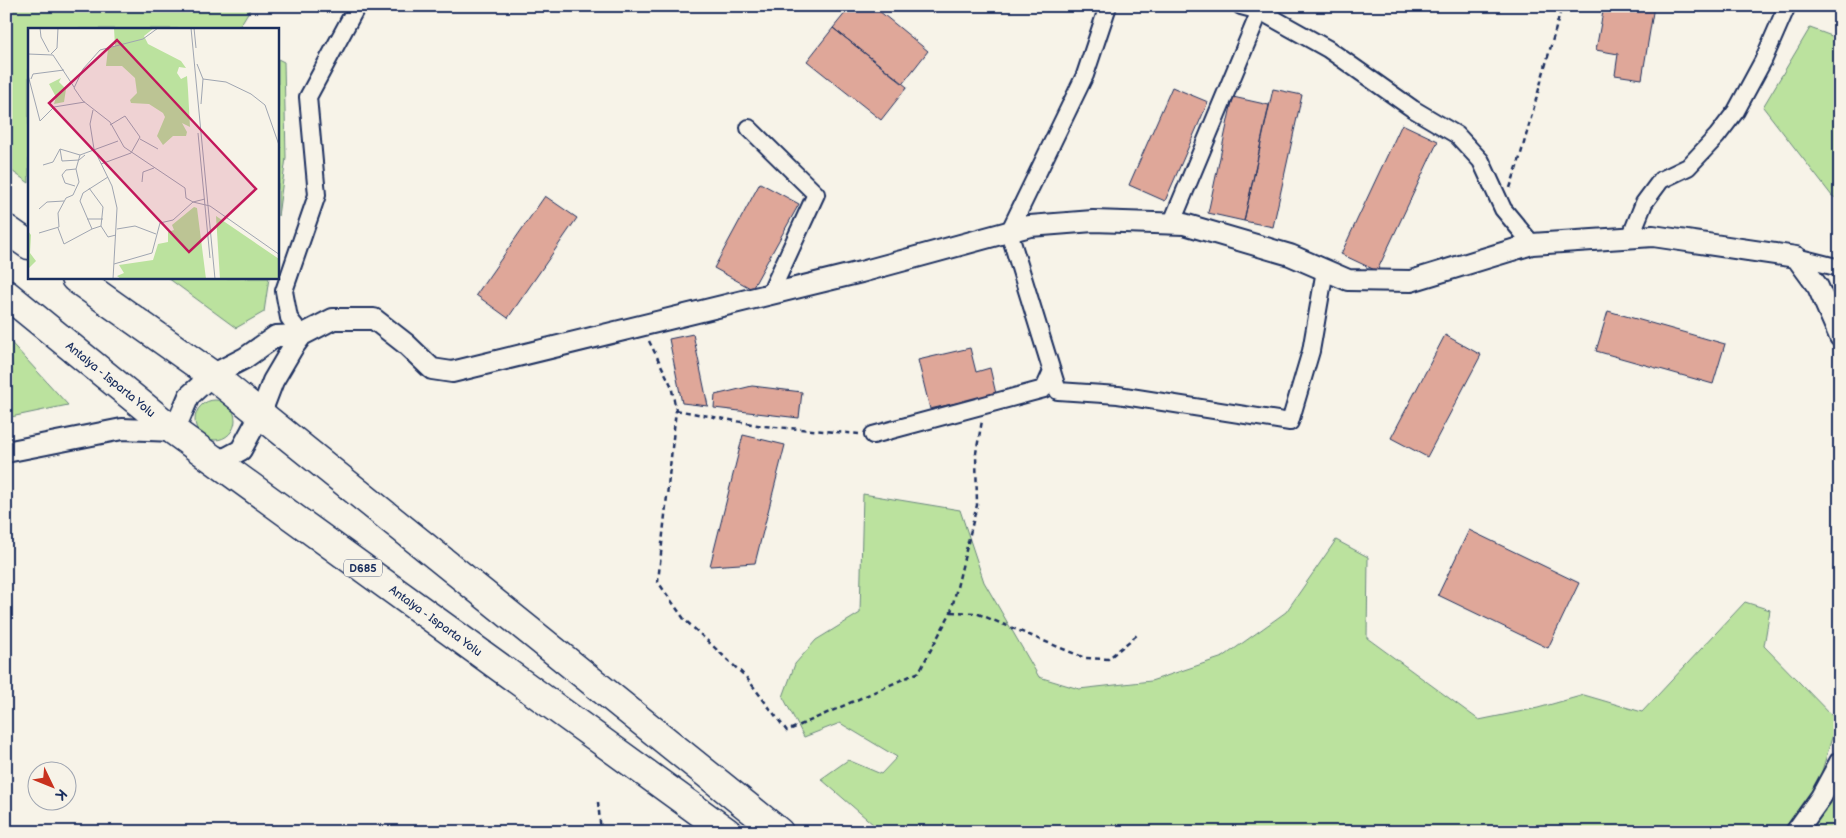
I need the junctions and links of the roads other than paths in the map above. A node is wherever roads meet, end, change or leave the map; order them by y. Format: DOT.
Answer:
graph roads {
  1 [pos="356,6"];
  2 [pos="1108,6"];
  3 [pos="1241,6"];
  4 [pos="1787,6"];
  5 [pos="1261,8"];
  6 [pos="749,128"];
  7 [pos="1172,222"];
  8 [pos="6,229"];
  9 [pos="1009,232"];
  10 [pos="1630,238"];
  11 [pos="28,244"];
  12 [pos="1532,244"];
  13 [pos="1796,257"];
  14 [pos="1840,268"];
  15 [pos="1325,270"];
  16 [pos="76,279"];
  17 [pos="6,294"];
  18 [pos="770,294"];
  19 [pos="302,335"];
  20 [pos="1840,337"];
  21 [pos="1052,371"];
  22 [pos="212,375"];
  23 [pos="260,415"];
  24 [pos="174,431"];
  25 [pos="873,435"];
  26 [pos="6,452"];
  27 [pos="208,455"];
  28 [pos="1840,762"];
  29 [pos="727,832"];
  30 [pos="779,832"];
  31 [pos="1796,832"];
  1 -- 19 [label="street"];
  2 -- 9 [label="street"];
  3 -- 5 [label="street"];
  4 -- 10 [label="street"];
  5 -- 7 [label="street"];
  5 -- 12 [label="street"];
  6 -- 18 [label="street"];
  7 -- 9 [label="street"];
  7 -- 15 [label="street"];
  8 -- 11 [label="highway"];
  9 -- 18 [label="street"];
  9 -- 21 [label="street"];
  10 -- 12 [label="street"];
  10 -- 13 [label="street"];
  12 -- 15 [label="street"];
  13 -- 14 [label="street"];
  13 -- 20 [label="street"];
  15 -- 21 [label="street"];
  16 -- 22 [label="highway"];
  17 -- 24 [label="highway, Antalya - Isparta Yolu / D685"];
  18 -- 19 [label="street"];
  19 -- 22 [label="street"];
  19 -- 23 [label="street"];
  21 -- 25 [label="street"];
  22 -- 23 [label="highway"];
  22 -- 24 [label="street"];
  23 -- 27 [label="street"];
  23 -- 30 [label="highway"];
  24 -- 26 [label="street"];
  24 -- 27 [label="highway, Antalya - Isparta Yolu / D685"];
  27 -- 29 [label="highway, Antalya - Isparta Yolu / D685"];
  28 -- 31 [label="street"];
}
